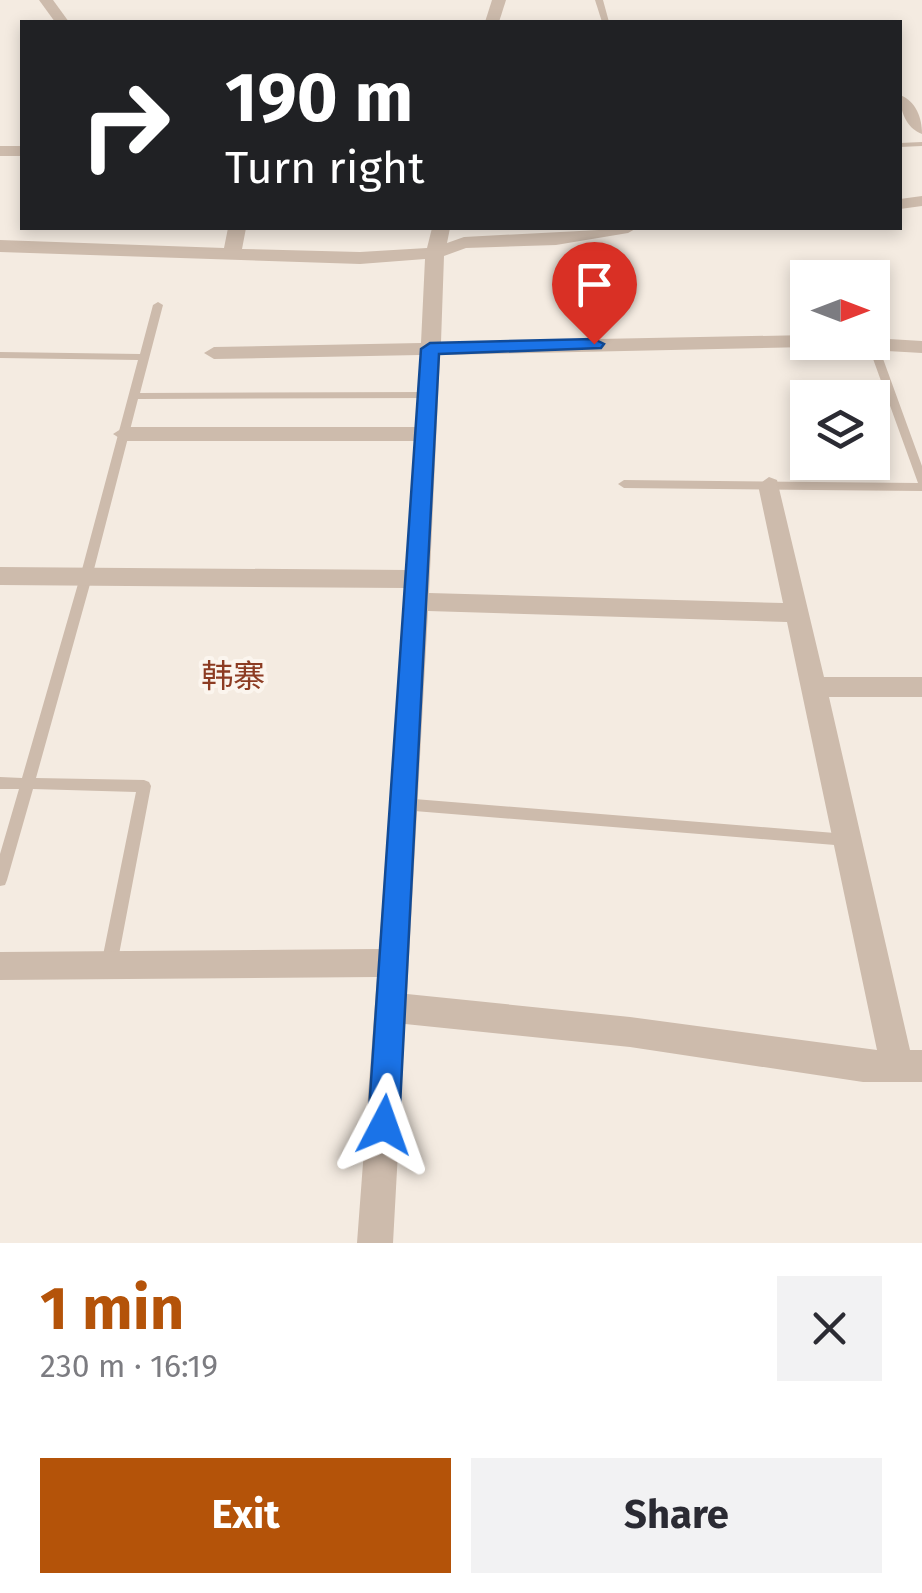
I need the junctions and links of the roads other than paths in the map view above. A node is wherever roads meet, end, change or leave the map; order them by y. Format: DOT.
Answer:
graph roads {
  1 [pos="904,110"];
  2 [pos="922,129"];
  3 [pos="238,230"];
  4 [pos="598,230"];
  5 [pos="568,232"];
  6 [pos="438,240"];
  7 [pos="0,246"];
  8 [pos="232,253"];
  9 [pos="158,304"];
  10 [pos="790,341"];
  11 [pos="890,345"];
  12 [pos="922,346"];
  13 [pos="430,349"];
  14 [pos="214,352"];
  15 [pos="0,355"];
  16 [pos="144,357"];
  17 [pos="878,360"];
  18 [pos="428,395"];
  19 [pos="134,396"];
  20 [pos="124,434"];
  21 [pos="426,434"];
  22 [pos="921,480"];
  23 [pos="624,484"];
  24 [pos="769,485"];
  25 [pos="0,576"];
  26 [pos="86,576"];
  27 [pos="418,590"];
  28 [pos="796,612"];
  29 [pos="813,687"];
  30 [pos="922,688"];
  31 [pos="0,783"];
  32 [pos="27,784"];
  33 [pos="402,804"];
  34 [pos="847,840"];
  35 [pos="0,880"];
  36 [pos="392,963"];
  37 [pos="109,965"];
  38 [pos="0,966"];
  39 [pos="392,1007"];
  40 [pos="910,1066"];
  41 [pos="376,1243"];
  1 -- 2 [label="street"];
  3 -- 8 [label="street"];
  4 -- 5 [label="street"];
  5 -- 6 [label="street"];
  6 -- 8 [label="street"];
  6 -- 13 [label="street"];
  7 -- 8 [label="street"];
  9 -- 16 [label="lane"];
  10 -- 13 [label="street"];
  11 -- 12 [label="street"];
  13 -- 14 [label="street"];
  13 -- 18 [label="street"];
  15 -- 16 [label="lane"];
  16 -- 19 [label="lane"];
  17 -- 22 [label="lane"];
  18 -- 19 [label="lane"];
  18 -- 21 [label="street"];
  19 -- 20 [label="lane"];
  20 -- 21 [label="street"];
  20 -- 26 [label="lane"];
  21 -- 27 [label="street"];
  22 -- 24 [label="lane"];
  23 -- 24 [label="lane"];
  24 -- 28 [label="street"];
  25 -- 26 [label="street"];
  26 -- 27 [label="street"];
  26 -- 32 [label="lane"];
  27 -- 28 [label="street"];
  27 -- 33 [label="street"];
  28 -- 29 [label="street"];
  29 -- 30 [label="street"];
  29 -- 34 [label="street"];
  31 -- 32 [label="lane"];
  32 -- 35 [label="lane"];
  32 -- 37 [label="lane"];
  33 -- 34 [label="lane"];
  33 -- 36 [label="street"];
  34 -- 40 [label="street"];
  36 -- 37 [label="street"];
  36 -- 39 [label="street"];
  37 -- 38 [label="street"];
  39 -- 40 [label="street"];
  39 -- 41 [label="street"];
}
